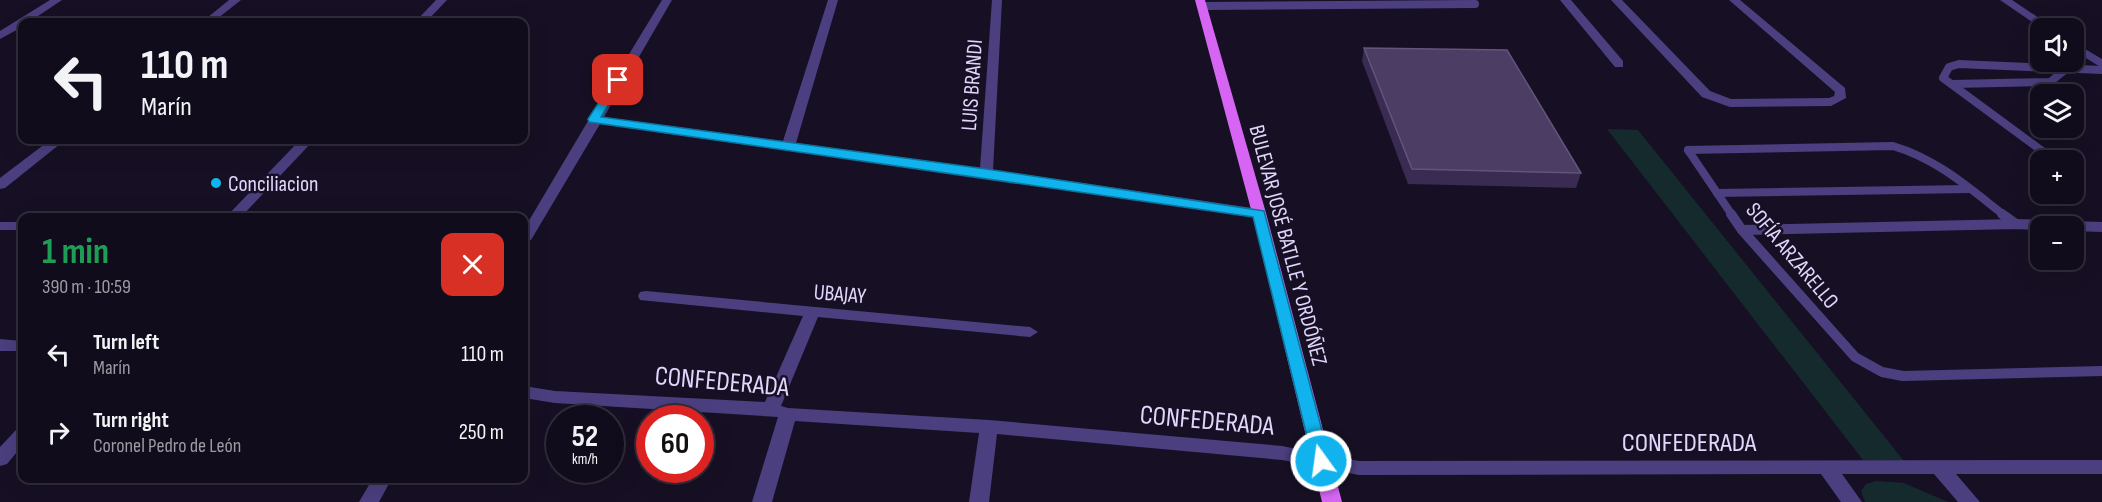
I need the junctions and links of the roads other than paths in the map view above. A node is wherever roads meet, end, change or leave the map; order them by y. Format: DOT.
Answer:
graph roads {
  1 [pos="57,0"];
  2 [pos="236,0"];
  3 [pos="442,0"];
  4 [pos="667,0"];
  5 [pos="832,0"];
  6 [pos="997,0"];
  7 [pos="1473,0"];
  8 [pos="1565,0"];
  9 [pos="1616,0"];
  10 [pos="1734,0"];
  11 [pos="2005,0"];
  12 [pos="1201,3"];
  13 [pos="1252,3"];
  14 [pos="28,18"];
  15 [pos="212,18"];
  16 [pos="424,18"];
  17 [pos="2033,18"];
  18 [pos="18,25"];
  19 [pos="0,36"];
  20 [pos="2084,52"];
  21 [pos="1619,64"];
  22 [pos="2102,64"];
  23 [pos="2030,65"];
  24 [pos="2084,70"];
  25 [pos="2102,70"];
  26 [pos="2062,72"];
  27 [pos="1952,84"];
  28 [pos="593,119"];
  29 [pos="53,144"];
  30 [pos="303,144"];
  31 [pos="788,147"];
  32 [pos="2041,150"];
  33 [pos="986,173"];
  34 [pos="0,185"];
  35 [pos="1969,189"];
  36 [pos="1717,193"];
  37 [pos="237,213"];
  38 [pos="1259,213"];
  39 [pos="2016,224"];
  40 [pos="0,226"];
  41 [pos="18,226"];
  42 [pos="2102,227"];
  43 [pos="1742,230"];
  44 [pos="528,233"];
  45 [pos="646,296"];
  46 [pos="812,313"];
  47 [pos="1030,332"];
  48 [pos="0,345"];
  49 [pos="18,346"];
  50 [pos="2102,371"];
  51 [pos="528,393"];
  52 [pos="780,411"];
  53 [pos="989,427"];
  54 [pos="18,439"];
  55 [pos="0,459"];
  56 [pos="1321,461"];
  57 [pos="2102,467"];
  58 [pos="1827,469"];
  59 [pos="1940,469"];
  60 [pos="380,483"];
  61 [pos="369,502"];
  62 [pos="762,502"];
  63 [pos="979,502"];
  64 [pos="1332,502"];
  65 [pos="1852,502"];
  66 [pos="1970,502"];
  1 -- 14 [label="street"];
  2 -- 15 [label="street"];
  3 -- 16 [label="street"];
  4 -- 28 [label="street"];
  5 -- 31 [label="street"];
  6 -- 33 [label="street, LUIS BRANDI"];
  7 -- 13 [label="lane"];
  8 -- 21 [label="street"];
  9 -- 10 [label="street"];
  11 -- 17 [label="street"];
  12 -- 13 [label="lane"];
  12 -- 38 [label="main road, BULEVAR JOSÉ BATLLE Y ORDÓÑEZ"];
  18 -- 19 [label="street"];
  20 -- 22 [label="street"];
  23 -- 27 [label="lane"];
  24 -- 25 [label="lane"];
  26 -- 27 [label="lane"];
  27 -- 32 [label="lane"];
  28 -- 31 [label="street"];
  28 -- 44 [label="street"];
  29 -- 34 [label="street"];
  30 -- 37 [label="street"];
  31 -- 33 [label="street"];
  33 -- 38 [label="street"];
  35 -- 36 [label="lane"];
  35 -- 36 [label="lane, SOFÍA ARZARELLO"];
  35 -- 39 [label="lane"];
  36 -- 43 [label="lane, SOFÍA ARZARELLO"];
  38 -- 56 [label="main road, BULEVAR JOSÉ BATLLE Y ORDÓÑEZ"];
  39 -- 42 [label="lane"];
  39 -- 43 [label="lane"];
  40 -- 41 [label="street"];
  43 -- 50 [label="lane, SOFÍA ARZARELLO"];
  45 -- 46 [label="street, UBAJAY"];
  46 -- 47 [label="street, UBAJAY"];
  46 -- 52 [label="street"];
  48 -- 49 [label="street"];
  51 -- 52 [label="street, CONFEDERADA"];
  52 -- 53 [label="street, CONFEDERADA"];
  52 -- 62 [label="street"];
  53 -- 56 [label="street, CONFEDERADA"];
  53 -- 63 [label="street"];
  54 -- 55 [label="street"];
  56 -- 58 [label="street, CONFEDERADA"];
  56 -- 64 [label="main road, BULEVAR JOSÉ BATLLE Y ORDÓÑEZ"];
  57 -- 59 [label="street, CONFEDERADA"];
  58 -- 59 [label="street, CONFEDERADA"];
  58 -- 65 [label="street"];
  59 -- 66 [label="street"];
  60 -- 61 [label="street"];
}
